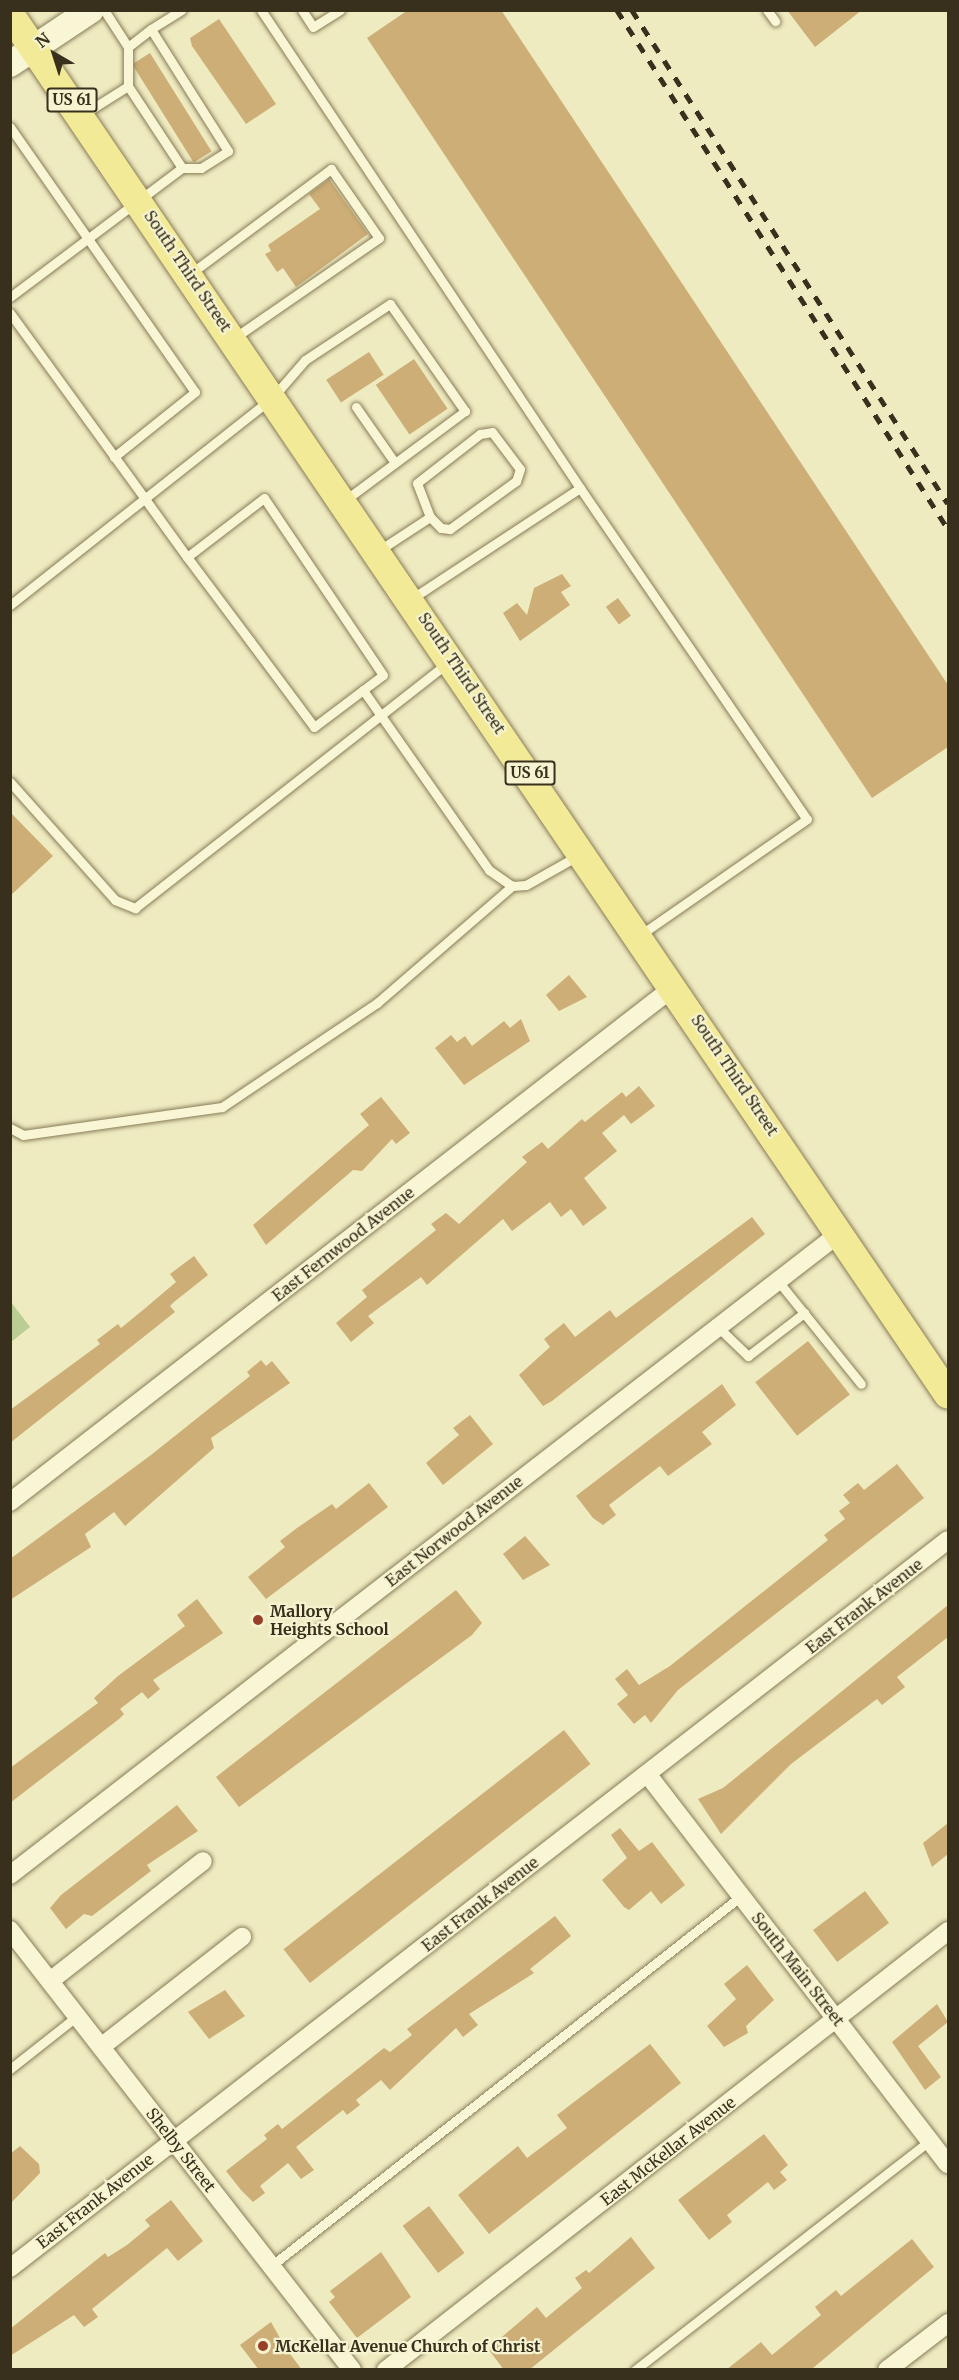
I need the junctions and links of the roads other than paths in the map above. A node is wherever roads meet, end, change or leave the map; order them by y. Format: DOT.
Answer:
graph roads {
  1 [pos="91,10"];
  2 [pos="104,10"];
  3 [pos="181,10"];
  4 [pos="261,10"];
  5 [pos="302,10"];
  6 [pos="340,10"];
  7 [pos="767,10"];
  8 [pos="10,14"];
  9 [pos="775,21"];
  10 [pos="151,29"];
  11 [pos="35,47"];
  12 [pos="128,47"];
  13 [pos="10,64"];
  14 [pos="128,86"];
  15 [pos="82,115"];
  16 [pos="10,127"];
  17 [pos="182,168"];
  18 [pos="139,199"];
  19 [pos="85,238"];
  20 [pos="190,274"];
  21 [pos="10,297"];
  22 [pos="10,313"];
  23 [pos="234,338"];
  24 [pos="273,397"];
  25 [pos="356,407"];
  26 [pos="114,457"];
  27 [pos="396,463"];
  28 [pos="580,488"];
  29 [pos="145,499"];
  30 [pos="344,501"];
  31 [pos="429,517"];
  32 [pos="378,551"];
  33 [pos="187,556"];
  34 [pos="411,599"];
  35 [pos="10,605"];
  36 [pos="453,660"];
  37 [pos="363,690"];
  38 [pos="380,714"];
  39 [pos="10,782"];
  40 [pos="584,852"];
  41 [pos="512,886"];
  42 [pos="640,935"];
  43 [pos="675,986"];
  44 [pos="10,1128"];
  45 [pos="841,1232"];
  46 [pos="778,1281"];
  47 [pos="804,1313"];
  48 [pos="718,1327"];
  49 [pos="861,1384"];
  50 [pos="948,1395"];
  51 [pos="10,1502"];
  52 [pos="948,1540"];
  53 [pos="648,1774"];
  54 [pos="203,1861"];
  55 [pos="10,1875"];
  56 [pos="741,1896"];
  57 [pos="10,1930"];
  58 [pos="948,1931"];
  59 [pos="242,1937"];
  60 [pos="51,1981"];
  61 [pos="77,2016"];
  62 [pos="838,2019"];
  63 [pos="101,2047"];
  64 [pos="10,2069"];
  65 [pos="173,2140"];
  66 [pos="930,2140"];
  67 [pos="948,2164"];
  68 [pos="271,2266"];
  69 [pos="10,2268"];
  70 [pos="948,2323"];
  71 [pos="352,2370"];
  72 [pos="386,2370"];
  73 [pos="635,2370"];
  74 [pos="887,2370"];
  1 -- 11 [label="street"];
  2 -- 12 [label="lane"];
  3 -- 10 [label="lane"];
  4 -- 28 [label="lane"];
  5 -- 6 [label="lane"];
  7 -- 9 [label="lane"];
  8 -- 11 [label="main road, South Third Street / US 61"];
  10 -- 12 [label="lane"];
  10 -- 17 [label="lane"];
  11 -- 13 [label="street"];
  11 -- 15 [label="main road, South Third Street / US 61"];
  12 -- 14 [label="lane"];
  14 -- 15 [label="lane"];
  14 -- 17 [label="lane"];
  15 -- 18 [label="main road, South Third Street / US 61"];
  16 -- 19 [label="lane"];
  17 -- 18 [label="lane"];
  18 -- 19 [label="lane"];
  18 -- 20 [label="main road, South Third Street / US 61"];
  19 -- 21 [label="lane"];
  19 -- 26 [label="lane"];
  20 -- 23 [label="main road, South Third Street / US 61"];
  20 -- 23 [label="lane"];
  22 -- 26 [label="lane"];
  23 -- 24 [label="main road, South Third Street / US 61"];
  24 -- 27 [label="lane"];
  24 -- 29 [label="lane"];
  24 -- 30 [label="main road, South Third Street / US 61"];
  25 -- 27 [label="lane"];
  26 -- 29 [label="lane"];
  27 -- 30 [label="lane"];
  28 -- 34 [label="lane"];
  28 -- 42 [label="lane"];
  29 -- 33 [label="lane"];
  29 -- 35 [label="lane"];
  30 -- 32 [label="main road, South Third Street / US 61"];
  31 -- 31 [label="lane"];
  31 -- 32 [label="lane"];
  32 -- 34 [label="main road, South Third Street / US 61"];
  33 -- 37 [label="lane"];
  33 -- 37 [label="lane"];
  34 -- 36 [label="main road, South Third Street / US 61"];
  36 -- 38 [label="lane"];
  36 -- 40 [label="main road, South Third Street / US 61"];
  37 -- 38 [label="lane"];
  38 -- 39 [label="lane"];
  38 -- 41 [label="lane"];
  40 -- 41 [label="lane"];
  40 -- 42 [label="main road, South Third Street / US 61"];
  41 -- 44 [label="lane"];
  42 -- 43 [label="main road, South Third Street / US 61"];
  43 -- 45 [label="main road, South Third Street / US 61"];
  43 -- 51 [label="street, East Fernwood Avenue"];
  45 -- 46 [label="street, East Norwood Avenue"];
  45 -- 50 [label="main road, South Third Street / US 61"];
  46 -- 47 [label="lane"];
  46 -- 48 [label="street, East Norwood Avenue"];
  47 -- 48 [label="lane"];
  47 -- 49 [label="lane"];
  48 -- 55 [label="street, East Norwood Avenue"];
  52 -- 53 [label="street, East Frank Avenue"];
  53 -- 56 [label="street, South Main Street"];
  53 -- 65 [label="street, East Frank Avenue"];
  54 -- 60 [label="street"];
  56 -- 62 [label="street, South Main Street"];
  56 -- 68 [label="lane"];
  57 -- 60 [label="street, Shelby Street"];
  58 -- 62 [label="street, East McKellar Avenue"];
  59 -- 63 [label="street"];
  60 -- 61 [label="street, Shelby Street"];
  61 -- 63 [label="street, Shelby Street"];
  61 -- 64 [label="lane"];
  62 -- 66 [label="street, South Main Street"];
  62 -- 72 [label="street, East McKellar Avenue"];
  63 -- 65 [label="street, Shelby Street"];
  65 -- 68 [label="street, Shelby Street"];
  65 -- 69 [label="street, East Frank Avenue"];
  66 -- 67 [label="street, South Main Street"];
  66 -- 73 [label="lane"];
  68 -- 71 [label="street, Shelby Street"];
  70 -- 74 [label="street"];
}
